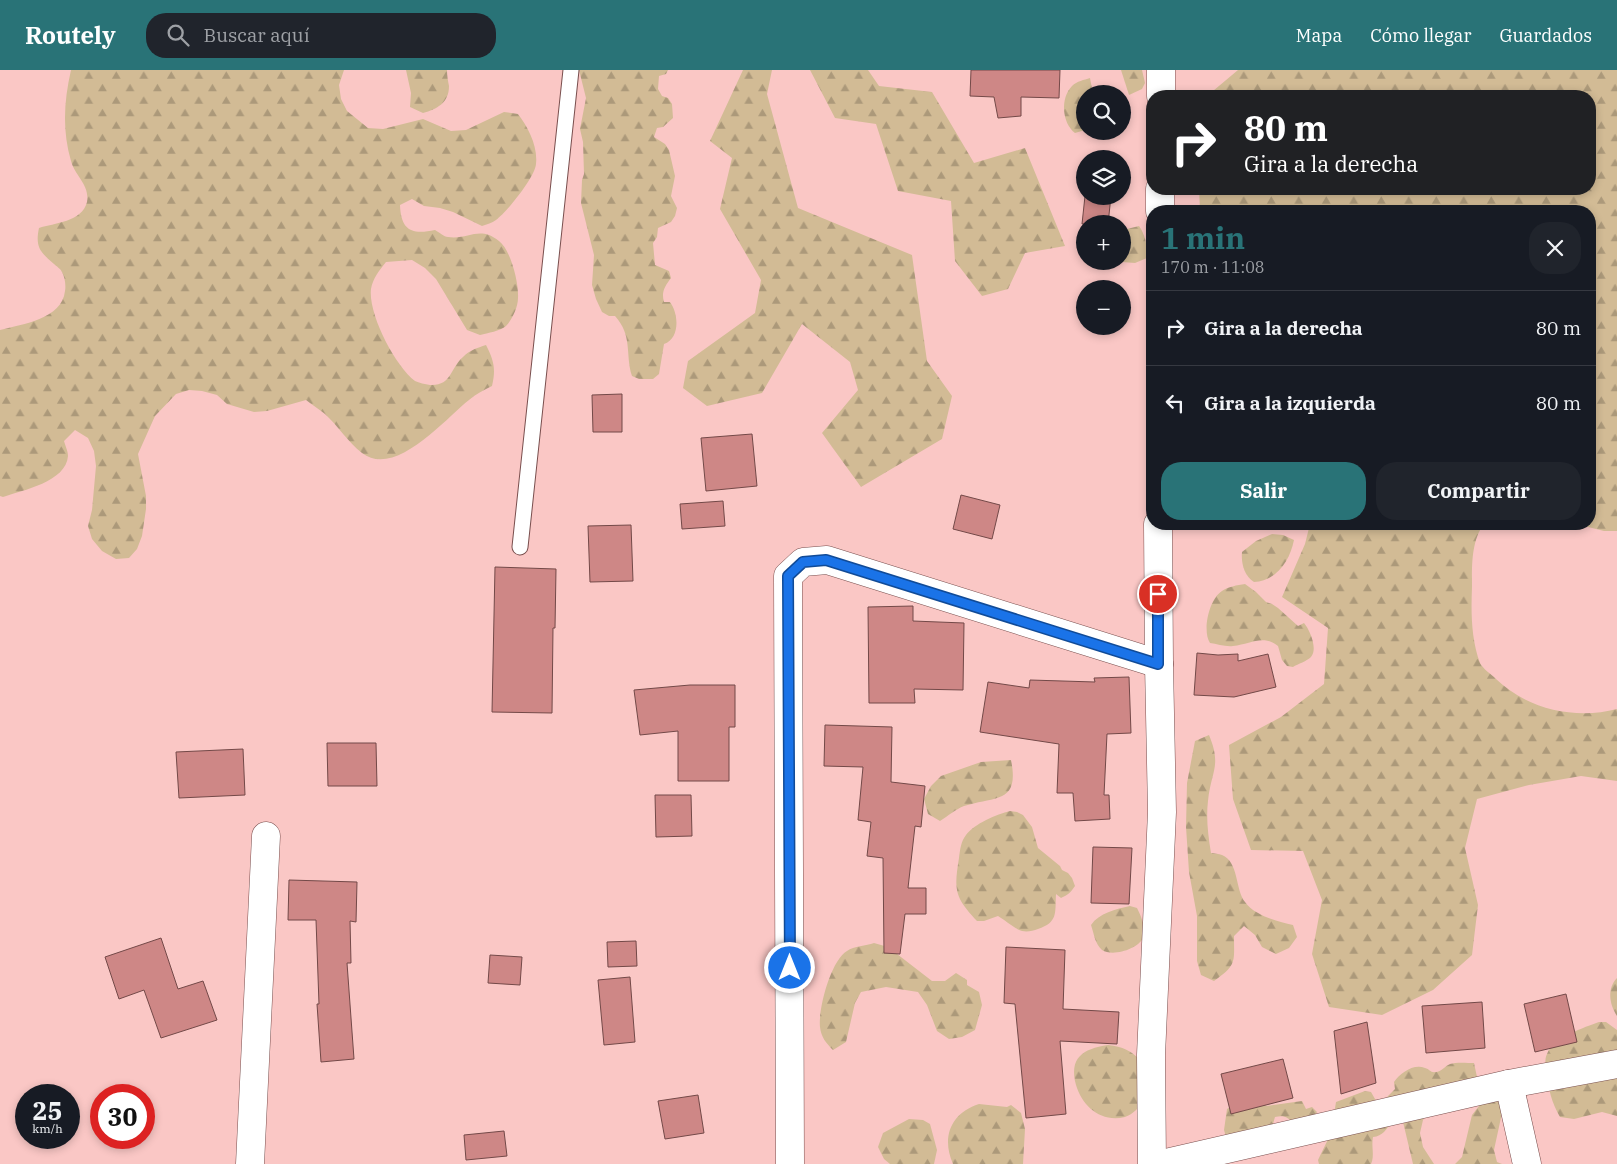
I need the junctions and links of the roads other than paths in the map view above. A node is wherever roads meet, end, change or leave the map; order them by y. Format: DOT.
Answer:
graph roads {
  1 [pos="571,70"];
  2 [pos="1161,70"];
  3 [pos="1161,90"];
  4 [pos="1158,530"];
  5 [pos="520,547"];
  6 [pos="1158,664"];
  7 [pos="266,836"];
  8 [pos="1617,1064"];
  9 [pos="1510,1084"];
  10 [pos="250,1164"];
  11 [pos="790,1164"];
  12 [pos="1152,1164"];
  13 [pos="1162,1164"];
  14 [pos="1527,1164"];
  1 -- 5 [label="lane"];
  2 -- 3 [label="street"];
  4 -- 6 [label="street"];
  6 -- 11 [label="street"];
  6 -- 12 [label="street"];
  7 -- 10 [label="street"];
  8 -- 9 [label="street"];
  9 -- 13 [label="street"];
  9 -- 14 [label="street"];
}
